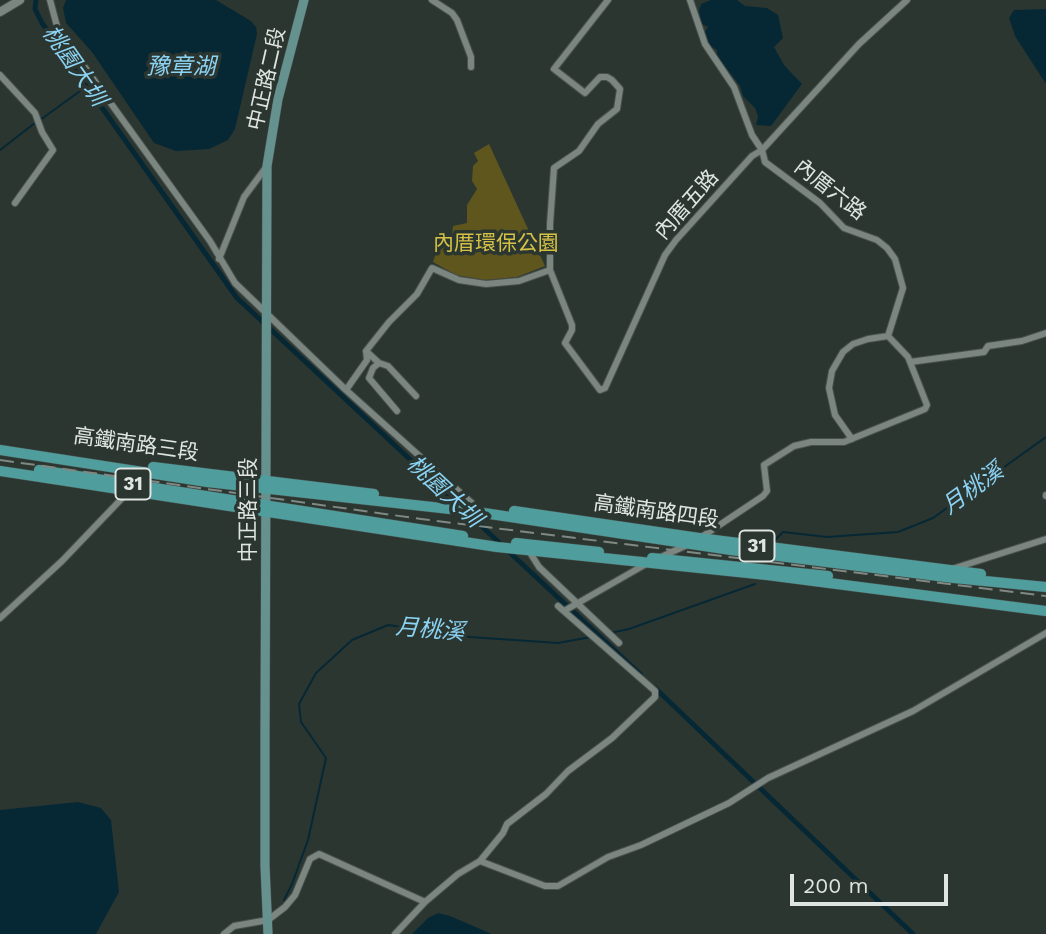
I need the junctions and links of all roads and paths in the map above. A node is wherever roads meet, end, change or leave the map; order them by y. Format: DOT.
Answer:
graph roads {
  1 [pos="20,0"];
  2 [pos="50,0"];
  3 [pos="304,0"];
  4 [pos="432,0"];
  5 [pos="608,0"];
  6 [pos="690,0"];
  7 [pos="907,0"];
  8 [pos="0,12"];
  9 [pos="471,67"];
  10 [pos="0,75"];
  11 [pos="762,150"];
  12 [pos="267,166"];
  13 [pos="15,203"];
  14 [pos="219,258"];
  15 [pos="550,270"];
  16 [pos="267,317"];
  17 [pos="1046,333"];
  18 [pos="888,336"];
  19 [pos="366,351"];
  20 [pos="909,362"];
  21 [pos="379,363"];
  22 [pos="346,390"];
  23 [pos="416,396"];
  24 [pos="397,411"];
  25 [pos="852,439"];
  26 [pos="0,444"];
  27 [pos="0,450"];
  28 [pos="0,468"];
  29 [pos="266,485"];
  30 [pos="129,491"];
  31 [pos="473,507"];
  32 [pos="266,508"];
  33 [pos="644,529"];
  34 [pos="612,533"];
  35 [pos="1046,539"];
  36 [pos="695,541"];
  37 [pos="529,551"];
  38 [pos="595,552"];
  39 [pos="842,557"];
  40 [pos="658,558"];
  41 [pos="618,561"];
  42 [pos="647,564"];
  43 [pos="879,569"];
  44 [pos="947,570"];
  45 [pos="794,572"];
  46 [pos="767,575"];
  47 [pos="1046,581"];
  48 [pos="1046,587"];
  49 [pos="575,603"];
  50 [pos="1045,610"];
  51 [pos="1,613"];
  52 [pos="1046,633"];
  53 [pos="619,643"];
  54 [pos="480,861"];
  55 [pos="425,902"];
  56 [pos="268,920"];
  57 [pos="224,934"];
  58 [pos="268,934"];
  59 [pos="395,934"];
  1 -- 8 [label="street"];
  2 -- 14 [label="street"];
  3 -- 12 [label="main road, 中正路二段"];
  4 -- 9 [label="street"];
  5 -- 15 [label="street"];
  6 -- 11 [label="street, 內厝六路"];
  7 -- 11 [label="street, 內厝五路"];
  10 -- 13 [label="street"];
  11 -- 15 [label="street, 內厝五路"];
  11 -- 18 [label="street, 內厝六路"];
  12 -- 14 [label="street"];
  12 -- 16 [label="main road, 中正路三段"];
  14 -- 16 [label="street"];
  15 -- 19 [label="street"];
  16 -- 22 [label="street"];
  16 -- 29 [label="main road, 中正路三段"];
  17 -- 20 [label="street"];
  18 -- 20 [label="street"];
  18 -- 25 [label="street"];
  19 -- 21 [label="street"];
  19 -- 22 [label="street"];
  20 -- 25 [label="street"];
  21 -- 23 [label="street"];
  21 -- 24 [label="street"];
  22 -- 31 [label="street"];
  25 -- 36 [label="street"];
  26 -- 29 [label="main road, 高鐵南路三段 / 31"];
  27 -- 29 [label="main road, 高鐵南路三段 / 31"];
  28 -- 30 [label="main road, 高鐵南路三段 / 31"];
  28 -- 32 [label="main road, 高鐵南路三段 / 31"];
  29 -- 31 [label="main road, 31"];
  29 -- 32 [label="main road, 中正路三段"];
  30 -- 32 [label="main road, 高鐵南路三段 / 31"];
  30 -- 51 [label="street"];
  31 -- 33 [label="main road, 高鐵南路四段 / 31"];
  31 -- 34 [label="main road, 高鐵南路四段 / 31"];
  32 -- 37 [label="main road, 高鐵南路四段 / 31"];
  32 -- 38 [label="main road, 高鐵南路四段 / 31"];
  32 -- 56 [label="main road, 中正路三段"];
  33 -- 34 [label="main road"];
  33 -- 36 [label="main road, 高鐵南路四段 / 31"];
  34 -- 36 [label="main road, 高鐵南路四段 / 31"];
  35 -- 44 [label="street"];
  36 -- 39 [label="main road, 高鐵南路四段 / 31"];
  36 -- 40 [label="street"];
  36 -- 43 [label="main road, 高鐵南路四段 / 31"];
  37 -- 41 [label="main road, 高鐵南路四段 / 31"];
  37 -- 49 [label="street"];
  38 -- 40 [label="main road, 高鐵南路四段 / 31"];
  38 -- 41 [label="main road"];
  39 -- 43 [label="main road"];
  39 -- 44 [label="main road, 高鐵南路四段 / 31"];
  40 -- 42 [label="street"];
  40 -- 45 [label="main road, 高鐵南路四段 / 31"];
  41 -- 42 [label="main road, 高鐵南路四段 / 31"];
  42 -- 46 [label="main road, 高鐵南路四段 / 31"];
  42 -- 49 [label="street"];
  43 -- 48 [label="main road, 高鐵南路四段 / 31"];
  44 -- 47 [label="main road, 高鐵南路四段 / 31"];
  45 -- 46 [label="main road"];
  45 -- 50 [label="main road, 高鐵南路四段 / 31"];
  46 -- 50 [label="main road, 高鐵南路四段 / 31"];
  49 -- 53 [label="street"];
  49 -- 54 [label="street"];
  52 -- 54 [label="street"];
  54 -- 55 [label="street"];
  55 -- 56 [label="street"];
  55 -- 59 [label="street"];
  56 -- 57 [label="street"];
  56 -- 58 [label="main road, 中正路三段"];
}
